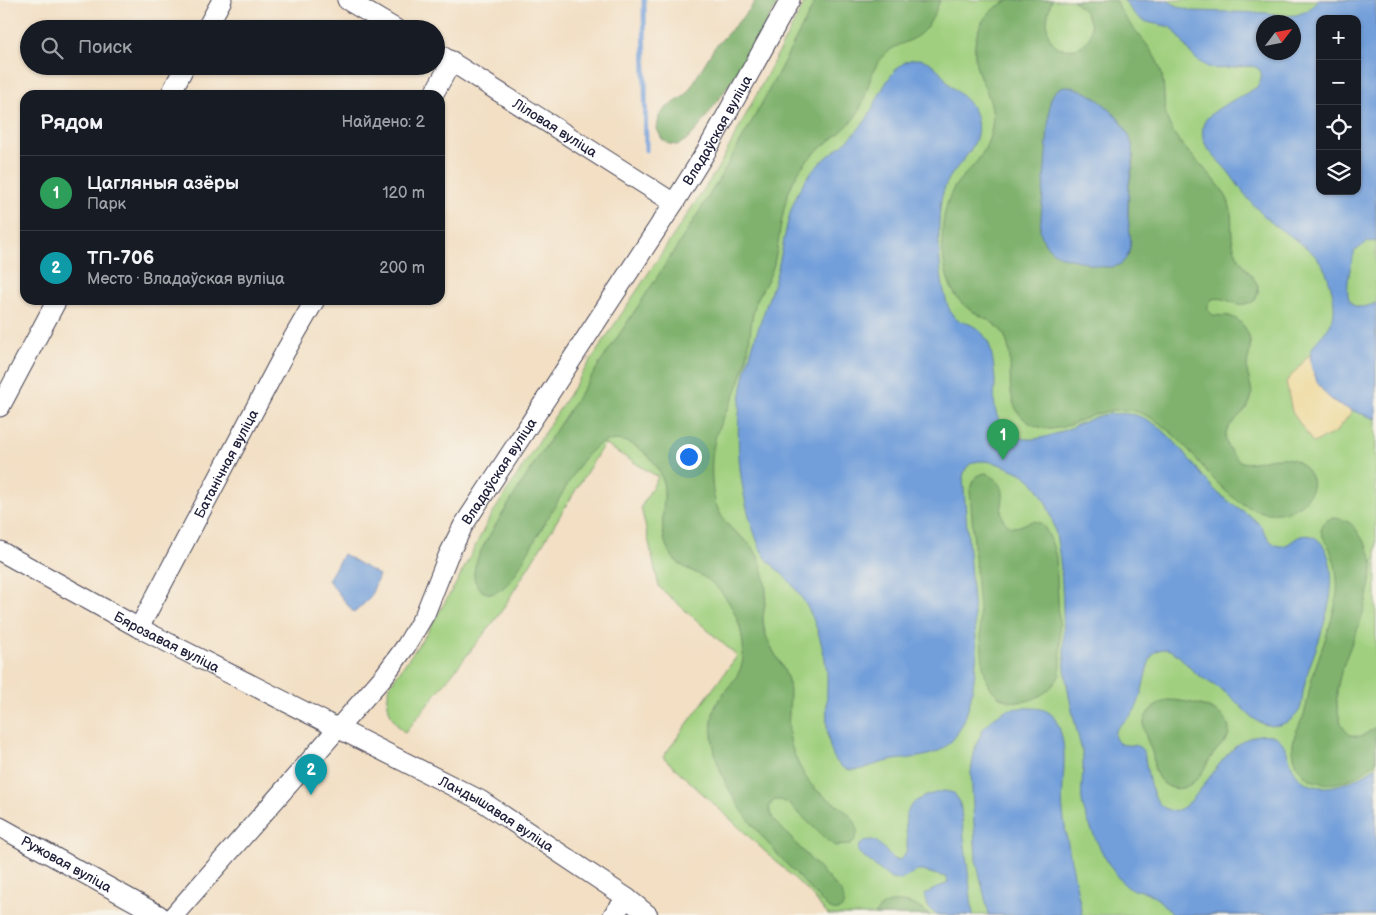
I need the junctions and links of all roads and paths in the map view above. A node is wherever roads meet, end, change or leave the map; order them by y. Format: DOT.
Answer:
graph roads {
  1 [pos="222,0"];
  2 [pos="347,0"];
  3 [pos="790,0"];
  4 [pos="211,20"];
  5 [pos="381,20"];
  6 [pos="445,58"];
  7 [pos="181,75"];
  8 [pos="438,75"];
  9 [pos="173,90"];
  10 [pos="434,90"];
  11 [pos="674,203"];
  12 [pos="54,305"];
  13 [pos="312,305"];
  14 [pos="0,407"];
  15 [pos="0,551"];
  16 [pos="139,628"];
  17 [pos="336,728"];
  18 [pos="0,827"];
  19 [pos="627,898"];
  20 [pos="159,915"];
  21 [pos="174,915"];
  22 [pos="613,915"];
  23 [pos="648,915"];
  1 -- 4 [label="street"];
  2 -- 5 [label="street"];
  3 -- 11 [label="street, Владаўская вуліца"];
  6 -- 11 [label="street, Ліловая вуліца"];
  7 -- 9 [label="street"];
  8 -- 10 [label="street"];
  11 -- 17 [label="street, Владаўская вуліца"];
  12 -- 14 [label="street"];
  13 -- 16 [label="street, Батанічная вуліца"];
  15 -- 16 [label="street, Бярозавая вуліца"];
  16 -- 17 [label="street, Бярозавая вуліца"];
  17 -- 19 [label="street, Ландышавая вуліца"];
  17 -- 21 [label="street, Владаўская вуліца"];
  18 -- 20 [label="street, Ружовая вуліца"];
  19 -- 22 [label="street"];
  19 -- 23 [label="street, Ландышавая вуліца"];
}
